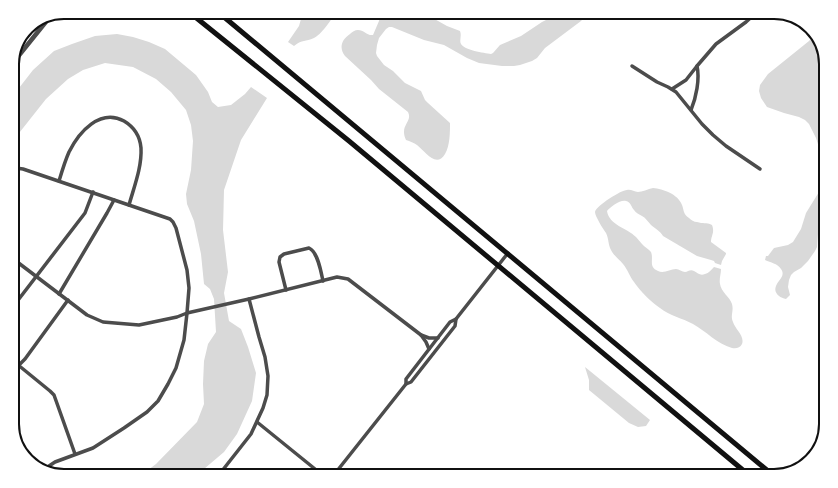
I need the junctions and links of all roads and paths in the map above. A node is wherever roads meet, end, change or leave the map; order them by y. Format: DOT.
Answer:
graph roads {
  1 [pos="198,19"];
  2 [pos="226,19"];
  3 [pos="749,19"];
  4 [pos="43,25"];
  5 [pos="21,53"];
  6 [pos="632,66"];
  7 [pos="697,66"];
  8 [pos="672,89"];
  9 [pos="691,110"];
  10 [pos="19,168"];
  11 [pos="760,169"];
  12 [pos="59,181"];
  13 [pos="93,192"];
  14 [pos="114,200"];
  15 [pos="129,205"];
  16 [pos="508,253"];
  17 [pos="19,264"];
  18 [pos="498,265"];
  19 [pos="36,277"];
  20 [pos="323,281"];
  21 [pos="286,290"];
  22 [pos="59,294"];
  23 [pos="19,299"];
  24 [pos="249,299"];
  25 [pos="68,300"];
  26 [pos="187,313"];
  27 [pos="456,319"];
  28 [pos="421,335"];
  29 [pos="438,338"];
  30 [pos="429,349"];
  31 [pos="19,365"];
  32 [pos="406,384"];
  33 [pos="257,422"];
  34 [pos="75,454"];
  35 [pos="49,466"];
  36 [pos="224,469"];
  37 [pos="315,469"];
  38 [pos="339,469"];
  39 [pos="742,469"];
  40 [pos="766,469"];
  1 -- 18 [label="main road"];
  2 -- 16 [label="main road"];
  3 -- 7 [label="street"];
  4 -- 5 [label="street"];
  6 -- 8 [label="street"];
  7 -- 8 [label="street"];
  7 -- 9 [label="street"];
  8 -- 9 [label="street"];
  9 -- 11 [label="street"];
  10 -- 12 [label="street"];
  12 -- 13 [label="street"];
  12 -- 15 [label="street"];
  13 -- 14 [label="street"];
  13 -- 19 [label="street"];
  14 -- 15 [label="street"];
  14 -- 22 [label="street"];
  15 -- 26 [label="street"];
  16 -- 18 [label="street"];
  16 -- 40 [label="main road"];
  17 -- 19 [label="street"];
  18 -- 27 [label="street"];
  18 -- 39 [label="main road"];
  19 -- 22 [label="street"];
  19 -- 23 [label="street"];
  20 -- 21 [label="street"];
  20 -- 21 [label="street"];
  20 -- 28 [label="street"];
  21 -- 24 [label="street"];
  22 -- 25 [label="street"];
  24 -- 26 [label="street"];
  24 -- 33 [label="street"];
  25 -- 26 [label="street"];
  25 -- 31 [label="street"];
  26 -- 34 [label="street"];
  27 -- 29 [label="street"];
  27 -- 32 [label="street"];
  28 -- 29 [label="street"];
  28 -- 30 [label="street"];
  29 -- 30 [label="street"];
  30 -- 32 [label="street"];
  31 -- 34 [label="street"];
  32 -- 38 [label="street"];
  33 -- 36 [label="street"];
  33 -- 37 [label="street"];
  34 -- 35 [label="street"];
}
